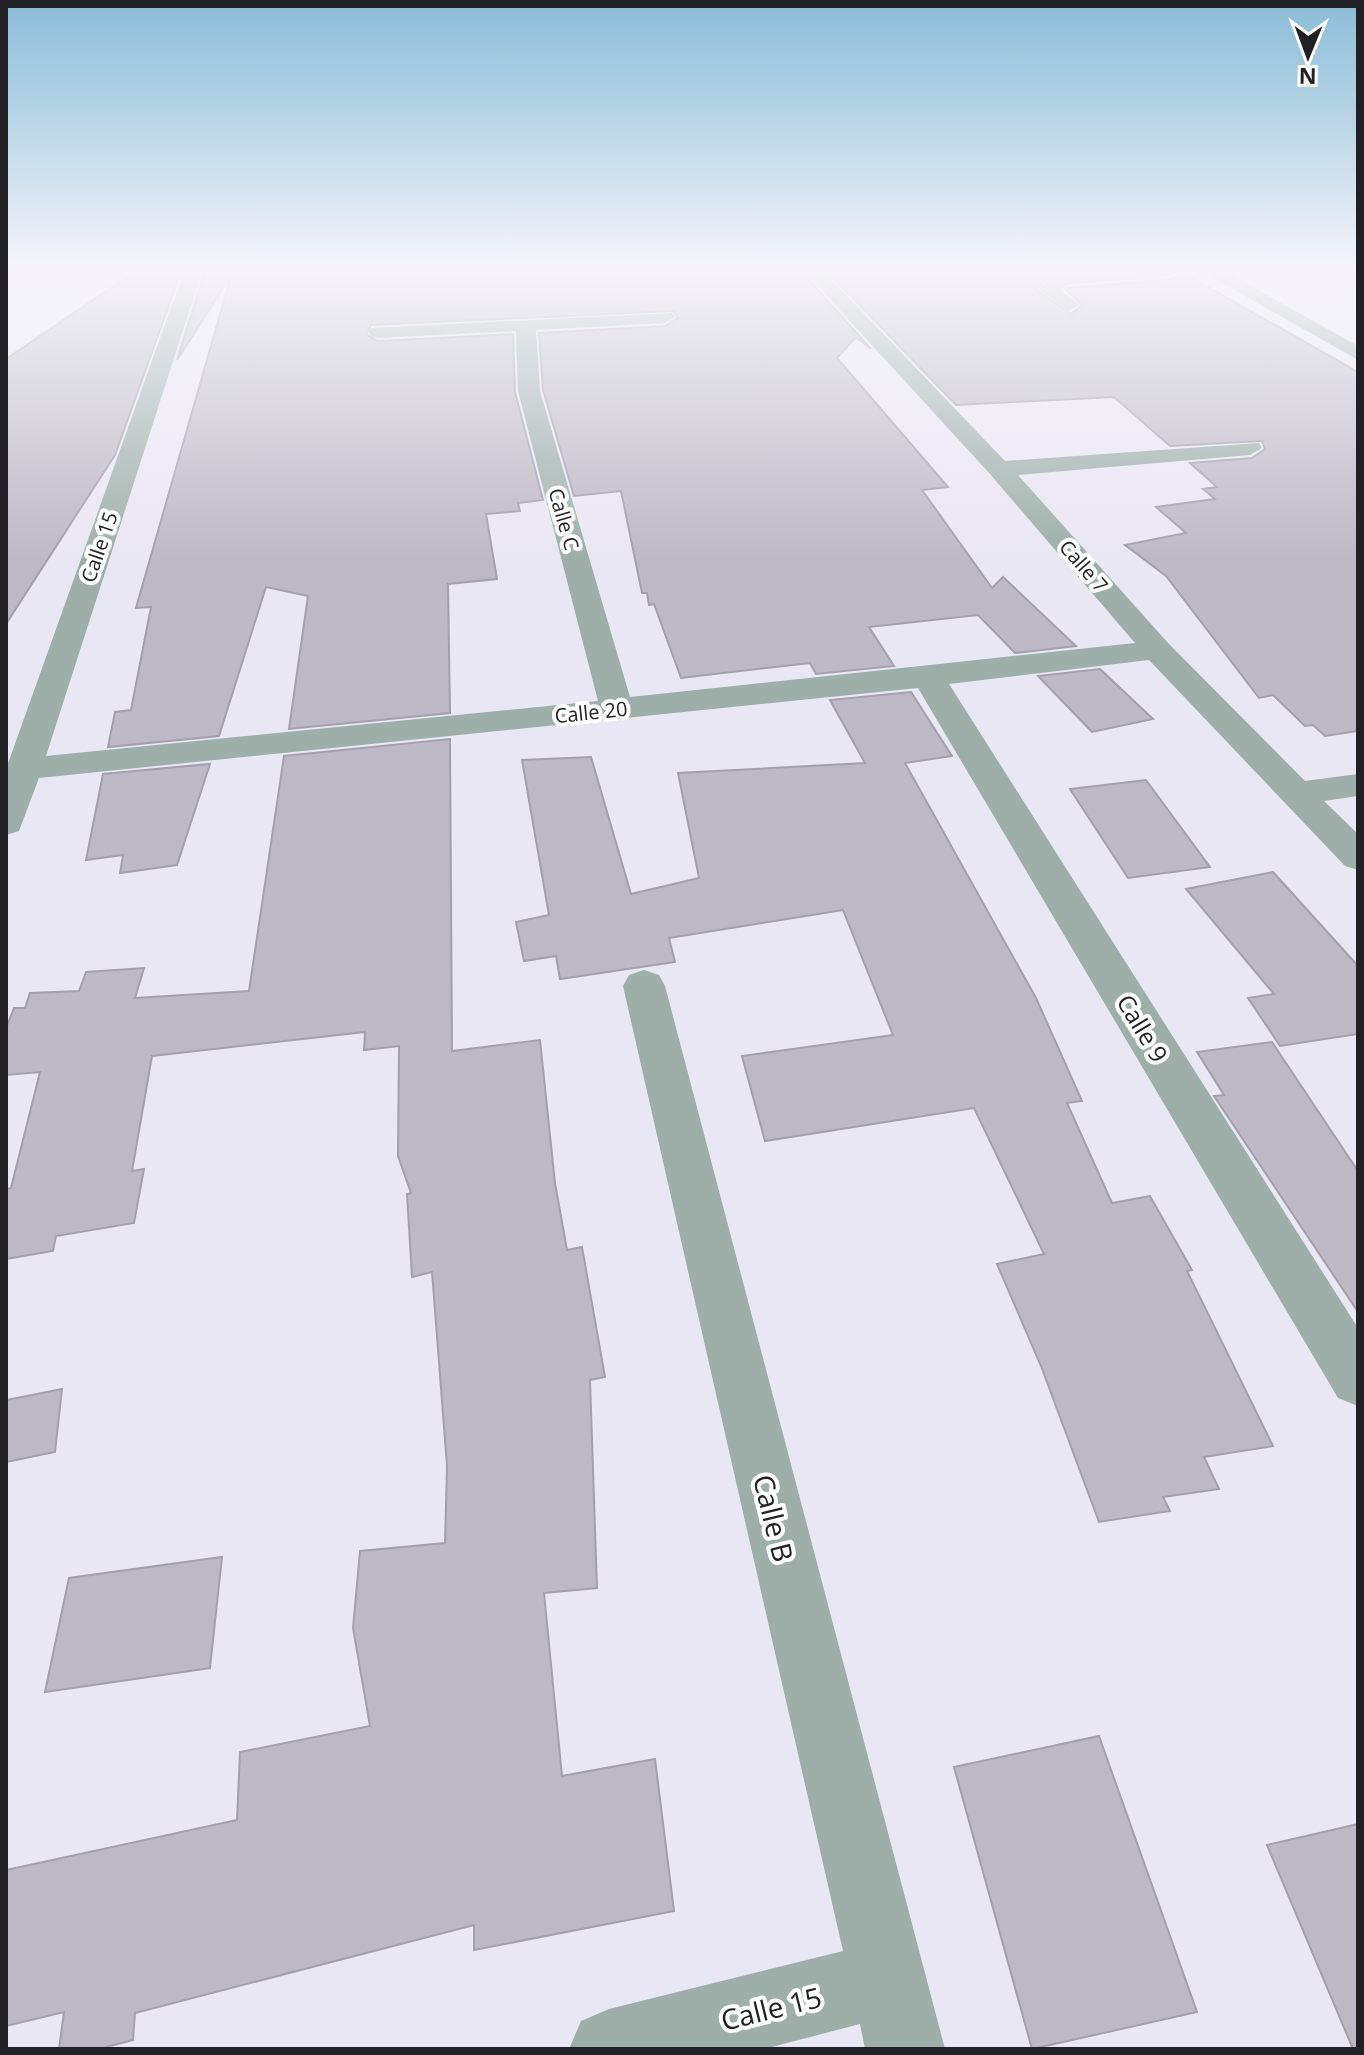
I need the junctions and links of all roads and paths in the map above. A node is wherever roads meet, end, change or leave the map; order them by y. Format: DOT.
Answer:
graph roads {
  1 [pos="160,367"];
  2 [pos="528,367"];
  3 [pos="903,367"];
  4 [pos="1250,448"];
  5 [pos="999,469"];
  6 [pos="1157,650"];
  7 [pos="928,677"];
  8 [pos="617,709"];
  9 [pos="24,769"];
  10 [pos="1358,785"];
  11 [pos="1298,793"];
  12 [pos="6,823"];
  13 [pos="1358,857"];
  14 [pos="644,986"];
  15 [pos="1358,1379"];
  16 [pos="896,2014"];
  17 [pos="609,2049"];
  1 -- 9 [label="street, Calle 15"];
  2 -- 8 [label="street, Calle C"];
  3 -- 5 [label="street, Calle 7"];
  4 -- 5 [label="street"];
  5 -- 6 [label="street, Calle 7"];
  6 -- 7 [label="street, Calle 20"];
  6 -- 11 [label="street, Calle 7"];
  7 -- 8 [label="street, Calle 20"];
  7 -- 15 [label="street, Calle 9"];
  8 -- 9 [label="street, Calle 20"];
  9 -- 12 [label="street, Calle 15"];
  10 -- 11 [label="street"];
  11 -- 13 [label="street, Calle 7"];
  14 -- 16 [label="street, Calle B"];
  16 -- 17 [label="street, Calle 15"];
}
